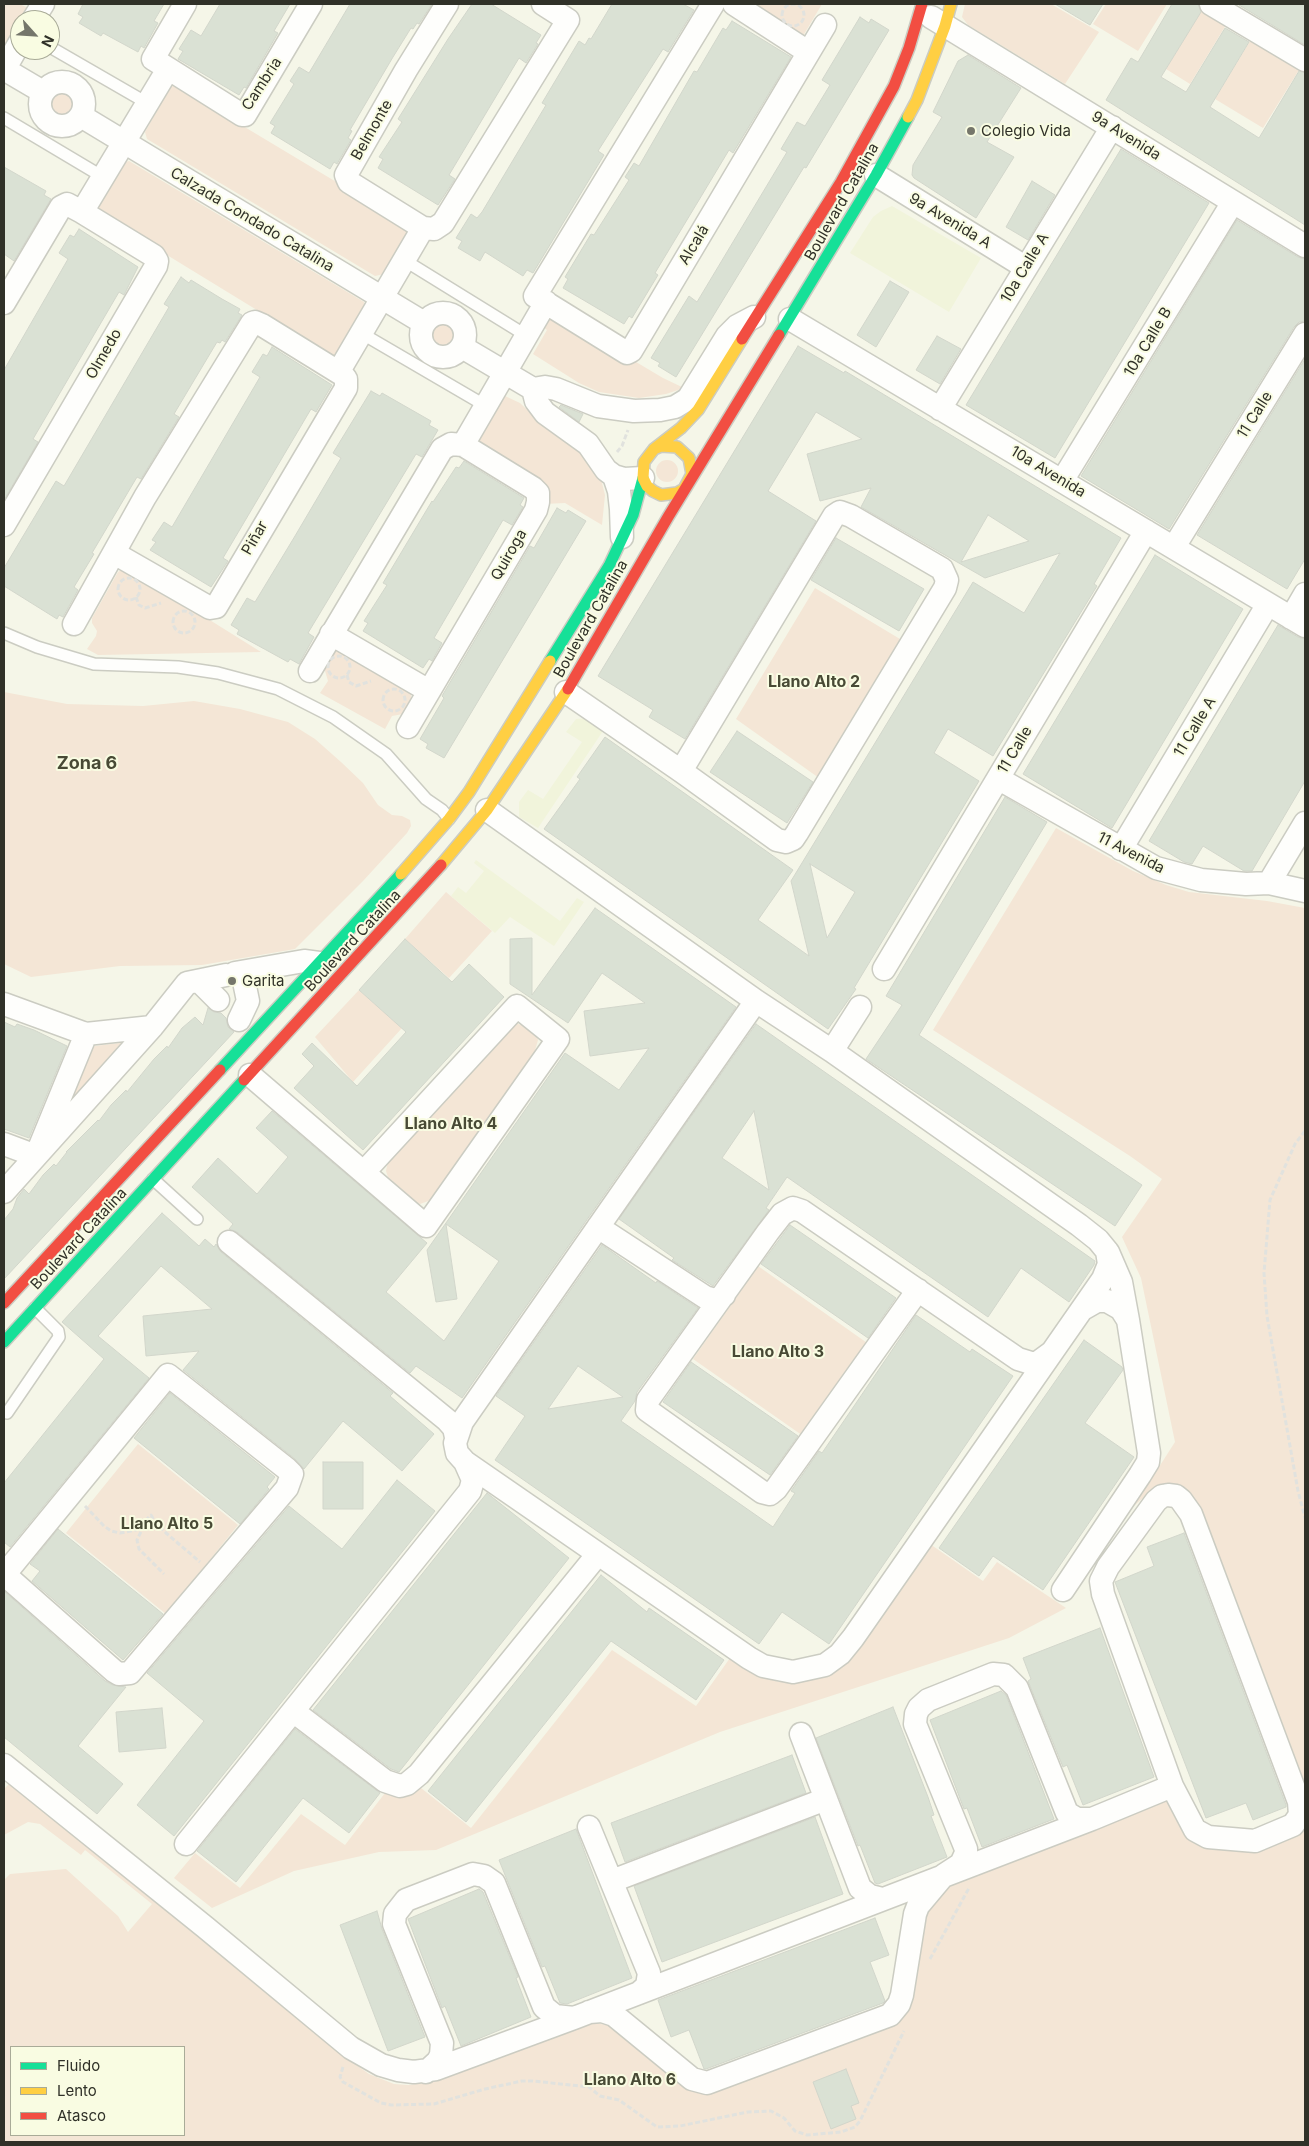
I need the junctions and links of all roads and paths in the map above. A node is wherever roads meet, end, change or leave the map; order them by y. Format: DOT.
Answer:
graph roads {
  1 [pos="185,4"];
  2 [pos="312,4"];
  3 [pos="447,4"];
  4 [pos="543,4"];
  5 [pos="713,4"];
  6 [pos="734,4"];
  7 [pos="951,4"];
  8 [pos="1211,4"];
  9 [pos="921,7"];
  10 [pos="573,12"];
  11 [pos="825,25"];
  12 [pos="945,26"];
  13 [pos="808,52"];
  14 [pos="60,53"];
  15 [pos="1305,60"];
  16 [pos="4,69"];
  17 [pos="168,69"];
  18 [pos="43,92"];
  19 [pos="147,103"];
  20 [pos="81,116"];
  21 [pos="4,118"];
  22 [pos="1112,127"];
  23 [pos="124,142"];
  24 [pos="876,175"];
  25 [pos="102,177"];
  26 [pos="1233,202"];
  27 [pos="82,212"];
  28 [pos="423,228"];
  29 [pos="1305,246"];
  30 [pos="404,260"];
  31 [pos="1025,267"];
  32 [pos="381,298"];
  33 [pos="546,302"];
  34 [pos="4,303"];
  35 [pos="758,315"];
  36 [pos="790,319"];
  37 [pos="424,323"];
  38 [pos="361,333"];
  39 [pos="1305,334"];
  40 [pos="527,336"];
  41 [pos="462,347"];
  42 [pos="338,371"];
  43 [pos="505,372"];
  44 [pos="533,389"];
  45 [pos="591,404"];
  46 [pos="486,406"];
  47 [pos="940,409"];
  48 [pos="634,411"];
  49 [pos="575,433"];
  50 [pos="463,445"];
  51 [pos="669,446"];
  52 [pos="614,476"];
  53 [pos="643,478"];
  54 [pos="1062,481"];
  55 [pos="689,482"];
  56 [pos="4,525"];
  57 [pos="1146,531"];
  58 [pos="621,543"];
  59 [pos="1174,548"];
  60 [pos="114,553"];
  61 [pos="1305,594"];
  62 [pos="136,597"];
  63 [pos="166,602"];
  64 [pos="1268,604"];
  65 [pos="176,606"];
  66 [pos="180,611"];
  67 [pos="1298,622"];
  68 [pos="74,624"];
  69 [pos="4,632"];
  70 [pos="331,634"];
  71 [pos="310,671"];
  72 [pos="347,675"];
  73 [pos="376,680"];
  74 [pos="387,684"];
  75 [pos="390,689"];
  76 [pos="534,689"];
  77 [pos="429,691"];
  78 [pos="566,692"];
  79 [pos="530,715"];
  80 [pos="408,727"];
  81 [pos="681,771"];
  82 [pos="999,778"];
  83 [pos="490,786"];
  84 [pos="487,810"];
  85 [pos="449,819"];
  86 [pos="1305,823"];
  87 [pos="1121,850"];
  88 [pos="1269,883"];
  89 [pos="1305,891"];
  90 [pos="319,963"];
  91 [pos="884,969"];
  92 [pos="234,973"];
  93 [pos="199,981"];
  94 [pos="756,1001"];
  95 [pos="4,1004"];
  96 [pos="860,1007"];
  97 [pos="234,1015"];
  98 [pos="152,1027"];
  99 [pos="86,1034"];
  100 [pos="832,1051"];
  101 [pos="250,1075"];
  102 [pos="1305,1131"];
  103 [pos="4,1144"];
  104 [pos="36,1156"];
  105 [pos="364,1172"];
  106 [pos="154,1179"];
  107 [pos="4,1192"];
  108 [pos="197,1219"];
  109 [pos="598,1227"];
  110 [pos="229,1242"];
  111 [pos="1108,1251"];
  112 [pos="918,1290"];
  113 [pos="724,1295"];
  114 [pos="4,1303"];
  115 [pos="35,1308"];
  116 [pos="1083,1309"];
  117 [pos="1128,1320"];
  118 [pos="4,1342"];
  119 [pos="1054,1350"];
  120 [pos="7,1413"];
  121 [pos="456,1436"];
  122 [pos="465,1462"];
  123 [pos="72,1493"];
  124 [pos="1305,1518"];
  125 [pos="145,1522"];
  126 [pos="598,1554"];
  127 [pos="214,1572"];
  128 [pos="164,1574"];
  129 [pos="4,1575"];
  130 [pos="1063,1590"];
  131 [pos="293,1711"];
  132 [pos="801,1734"];
  133 [pos="4,1766"];
  134 [pos="1172,1786"];
  135 [pos="826,1799"];
  136 [pos="1092,1819"];
  137 [pos="589,1827"];
  138 [pos="186,1844"];
  139 [pos="944,1875"];
  140 [pos="612,1882"];
  141 [pos="882,1899"];
  142 [pos="639,1993"];
  143 [pos="581,2015"];
  144 [pos="426,2072"];
  1 -- 17 [label="street, Cambria"];
  2 -- 17 [label="street, Cambria"];
  3 -- 28 [label="street, Belmonte"];
  4 -- 10 [label="street"];
  5 -- 33 [label="street"];
  6 -- 13 [label="street"];
  7 -- 12 [label="street, Boulevard Catalina"];
  8 -- 15 [label="street"];
  9 -- 12 [label="street, 9a Avenida"];
  9 -- 35 [label="street, Boulevard Catalina"];
  10 -- 28 [label="street"];
  11 -- 13 [label="street, Alcalá"];
  12 -- 22 [label="street, 9a Avenida"];
  12 -- 24 [label="street, Boulevard Catalina"];
  13 -- 33 [label="street, Alcalá"];
  14 -- 19 [label="lane"];
  16 -- 18 [label="street"];
  17 -- 19 [label="street"];
  18 -- 20 [label="street"];
  18 -- 20 [label="street"];
  19 -- 23 [label="street"];
  20 -- 23 [label="street, Calzada Condado Catalina"];
  21 -- 25 [label="lane"];
  22 -- 26 [label="street, 9a Avenida"];
  22 -- 31 [label="street, 10a Calle A"];
  23 -- 25 [label="street"];
  23 -- 32 [label="street, Calzada Condado Catalina"];
  24 -- 31 [label="street, 9a Avenida A"];
  24 -- 36 [label="street, Boulevard Catalina"];
  25 -- 27 [label="street"];
  26 -- 29 [label="street, 9a Avenida"];
  26 -- 54 [label="street, 10a Calle B"];
  27 -- 34 [label="street, Olmedo"];
  27 -- 56 [label="street, Olmedo"];
  28 -- 30 [label="street"];
  30 -- 32 [label="street"];
  30 -- 40 [label="lane"];
  31 -- 47 [label="street, 10a Calle A"];
  32 -- 37 [label="street, Calzada Condado Catalina"];
  32 -- 38 [label="street"];
  33 -- 40 [label="street"];
  35 -- 48 [label="street"];
  35 -- 51 [label="street, Boulevard Catalina"];
  36 -- 47 [label="street, 10a Avenida"];
  36 -- 55 [label="street, Boulevard Catalina"];
  37 -- 41 [label="street"];
  37 -- 41 [label="street"];
  38 -- 42 [label="street"];
  38 -- 46 [label="lane"];
  39 -- 59 [label="street, 11 Calle"];
  40 -- 43 [label="street"];
  41 -- 43 [label="street"];
  42 -- 60 [label="street"];
  42 -- 60 [label="street, Piñar"];
  43 -- 44 [label="street"];
  43 -- 46 [label="street"];
  44 -- 45 [label="street"];
  44 -- 49 [label="street"];
  45 -- 48 [label="street"];
  45 -- 49 [label="street"];
  46 -- 50 [label="street"];
  47 -- 54 [label="street, 10a Avenida"];
  48 -- 51 [label="street"];
  49 -- 52 [label="street"];
  50 -- 70 [label="street"];
  50 -- 77 [label="street, Quiroga"];
  51 -- 53 [label="street"];
  51 -- 55 [label="street"];
  52 -- 53 [label="street"];
  52 -- 58 [label="street"];
  53 -- 55 [label="street"];
  53 -- 58 [label="street, Boulevard Catalina"];
  54 -- 57 [label="street, 10a Avenida"];
  55 -- 78 [label="street, Boulevard Catalina"];
  57 -- 59 [label="street, 10a Avenida"];
  57 -- 82 [label="street, 11 Calle"];
  58 -- 76 [label="street, Boulevard Catalina"];
  59 -- 64 [label="street, 10a Avenida"];
  60 -- 68 [label="street"];
  61 -- 67 [label="street"];
  62 -- 62 [label="path"];
  62 -- 63 [label="path"];
  64 -- 67 [label="street, 10a Avenida"];
  64 -- 87 [label="street, 11 Calle A"];
  65 -- 66 [label="path"];
  66 -- 66 [label="path"];
  69 -- 85 [label="lane"];
  70 -- 71 [label="street"];
  70 -- 77 [label="street"];
  72 -- 73 [label="path"];
  74 -- 75 [label="path"];
  75 -- 75 [label="path"];
  76 -- 79 [label="street"];
  76 -- 85 [label="street, Boulevard Catalina"];
  77 -- 80 [label="street, Quiroga"];
  78 -- 81 [label="street"];
  78 -- 84 [label="street, Boulevard Catalina"];
  81 -- 81 [label="street"];
  82 -- 87 [label="street, 11 Avenida"];
  82 -- 91 [label="street, 11 Calle"];
  83 -- 84 [label="street"];
  84 -- 94 [label="street"];
  84 -- 101 [label="street, Boulevard Catalina"];
  85 -- 90 [label="street, Boulevard Catalina"];
  86 -- 88 [label="street"];
  87 -- 88 [label="street, 11 Avenida"];
  88 -- 89 [label="street, 11 Avenida"];
  90 -- 92 [label="street"];
  90 -- 97 [label="street, Boulevard Catalina"];
  92 -- 93 [label="street"];
  92 -- 97 [label="street"];
  93 -- 97 [label="street"];
  93 -- 98 [label="street"];
  94 -- 100 [label="street"];
  94 -- 109 [label="street"];
  95 -- 99 [label="street"];
  96 -- 100 [label="street"];
  97 -- 114 [label="street, Boulevard Catalina"];
  98 -- 99 [label="street"];
  98 -- 104 [label="street"];
  99 -- 104 [label="street"];
  100 -- 111 [label="street"];
  101 -- 105 [label="street"];
  101 -- 106 [label="street, Boulevard Catalina"];
  102 -- 124 [label="path"];
  103 -- 104 [label="street"];
  104 -- 107 [label="street"];
  105 -- 105 [label="street"];
  106 -- 108 [label="lane"];
  106 -- 115 [label="street, Boulevard Catalina"];
  109 -- 113 [label="street"];
  109 -- 121 [label="street"];
  110 -- 121 [label="street"];
  111 -- 116 [label="street"];
  111 -- 117 [label="street"];
  112 -- 113 [label="street"];
  112 -- 113 [label="street"];
  112 -- 119 [label="street"];
  115 -- 118 [label="street, Boulevard Catalina"];
  115 -- 120 [label="lane"];
  116 -- 117 [label="street"];
  116 -- 119 [label="street"];
  117 -- 130 [label="street"];
  119 -- 126 [label="street"];
  121 -- 122 [label="street"];
  122 -- 126 [label="street"];
  122 -- 131 [label="street"];
  123 -- 125 [label="path"];
  123 -- 127 [label="street"];
  123 -- 129 [label="street"];
  125 -- 127 [label="path"];
  125 -- 128 [label="path"];
  126 -- 131 [label="street"];
  127 -- 129 [label="street"];
  131 -- 138 [label="street"];
  132 -- 135 [label="street"];
  133 -- 144 [label="street"];
  134 -- 134 [label="street"];
  134 -- 136 [label="street"];
  135 -- 140 [label="street"];
  135 -- 141 [label="street"];
  136 -- 139 [label="street"];
  136 -- 139 [label="street"];
  137 -- 140 [label="street"];
  139 -- 141 [label="street"];
  139 -- 143 [label="street"];
  140 -- 142 [label="street"];
  141 -- 142 [label="street"];
  142 -- 143 [label="street"];
  143 -- 144 [label="street"];
  143 -- 144 [label="street"];
}
